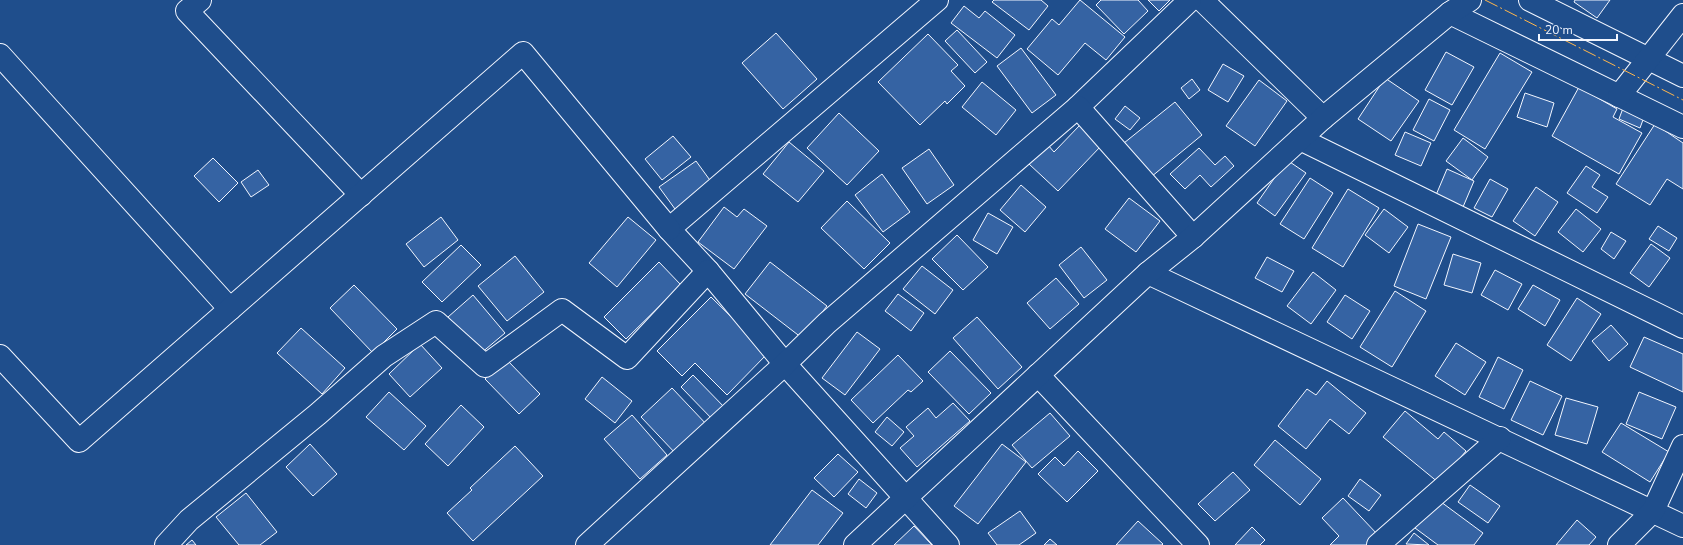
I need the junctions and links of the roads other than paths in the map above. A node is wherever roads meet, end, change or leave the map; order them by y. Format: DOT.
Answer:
graph roads {
  1 [pos="1190,0"];
  2 [pos="1202,0"];
  3 [pos="1470,0"];
  4 [pos="1530,0"];
  5 [pos="930,2"];
  6 [pos="188,4"];
  7 [pos="1450,13"];
  8 [pos="1683,15"];
  9 [pos="0,55"];
  10 [pos="1649,59"];
  11 [pos="1683,76"];
  12 [pos="1619,96"];
  13 [pos="1078,107"];
  14 [pos="1323,118"];
  15 [pos="1683,127"];
  16 [pos="1300,139"];
  17 [pos="361,195"];
  18 [pos="669,229"];
  19 [pos="1193,237"];
  20 [pos="708,271"];
  21 [pos="1148,273"];
  22 [pos="230,309"];
  23 [pos="1683,327"];
  24 [pos="0,356"];
  25 [pos="785,364"];
  26 [pos="1038,375"];
  27 [pos="1500,438"];
  28 [pos="1683,446"];
  29 [pos="906,497"];
  30 [pos="1653,510"];
  31 [pos="1683,526"];
  32 [pos="166,545"];
  33 [pos="587,545"];
  34 [pos="855,545"];
  35 [pos="948,545"];
  36 [pos="1198,545"];
  37 [pos="1378,545"];
  38 [pos="1619,545"];
  1 -- 13 [label="street"];
  2 -- 14 [label="street"];
  3 -- 7 [label="street"];
  4 -- 10 [label="street"];
  5 -- 18 [label="street"];
  6 -- 17 [label="street"];
  7 -- 12 [label="street"];
  7 -- 14 [label="street"];
  8 -- 10 [label="street"];
  9 -- 22 [label="street"];
  10 -- 11 [label="street"];
  10 -- 12 [label="street"];
  12 -- 15 [label="street"];
  13 -- 19 [label="street"];
  13 -- 25 [label="street"];
  14 -- 16 [label="street"];
  16 -- 19 [label="street"];
  16 -- 23 [label="street"];
  17 -- 18 [label="street"];
  17 -- 22 [label="street"];
  18 -- 20 [label="street"];
  19 -- 21 [label="street"];
  20 -- 25 [label="street"];
  20 -- 32 [label="street"];
  21 -- 26 [label="street"];
  21 -- 27 [label="street"];
  22 -- 24 [label="street"];
  25 -- 29 [label="street"];
  25 -- 33 [label="street"];
  26 -- 29 [label="street"];
  26 -- 36 [label="street"];
  27 -- 30 [label="street"];
  27 -- 37 [label="street"];
  28 -- 30 [label="street"];
  29 -- 34 [label="street"];
  29 -- 35 [label="street"];
  30 -- 31 [label="street"];
  30 -- 38 [label="street"];
}
